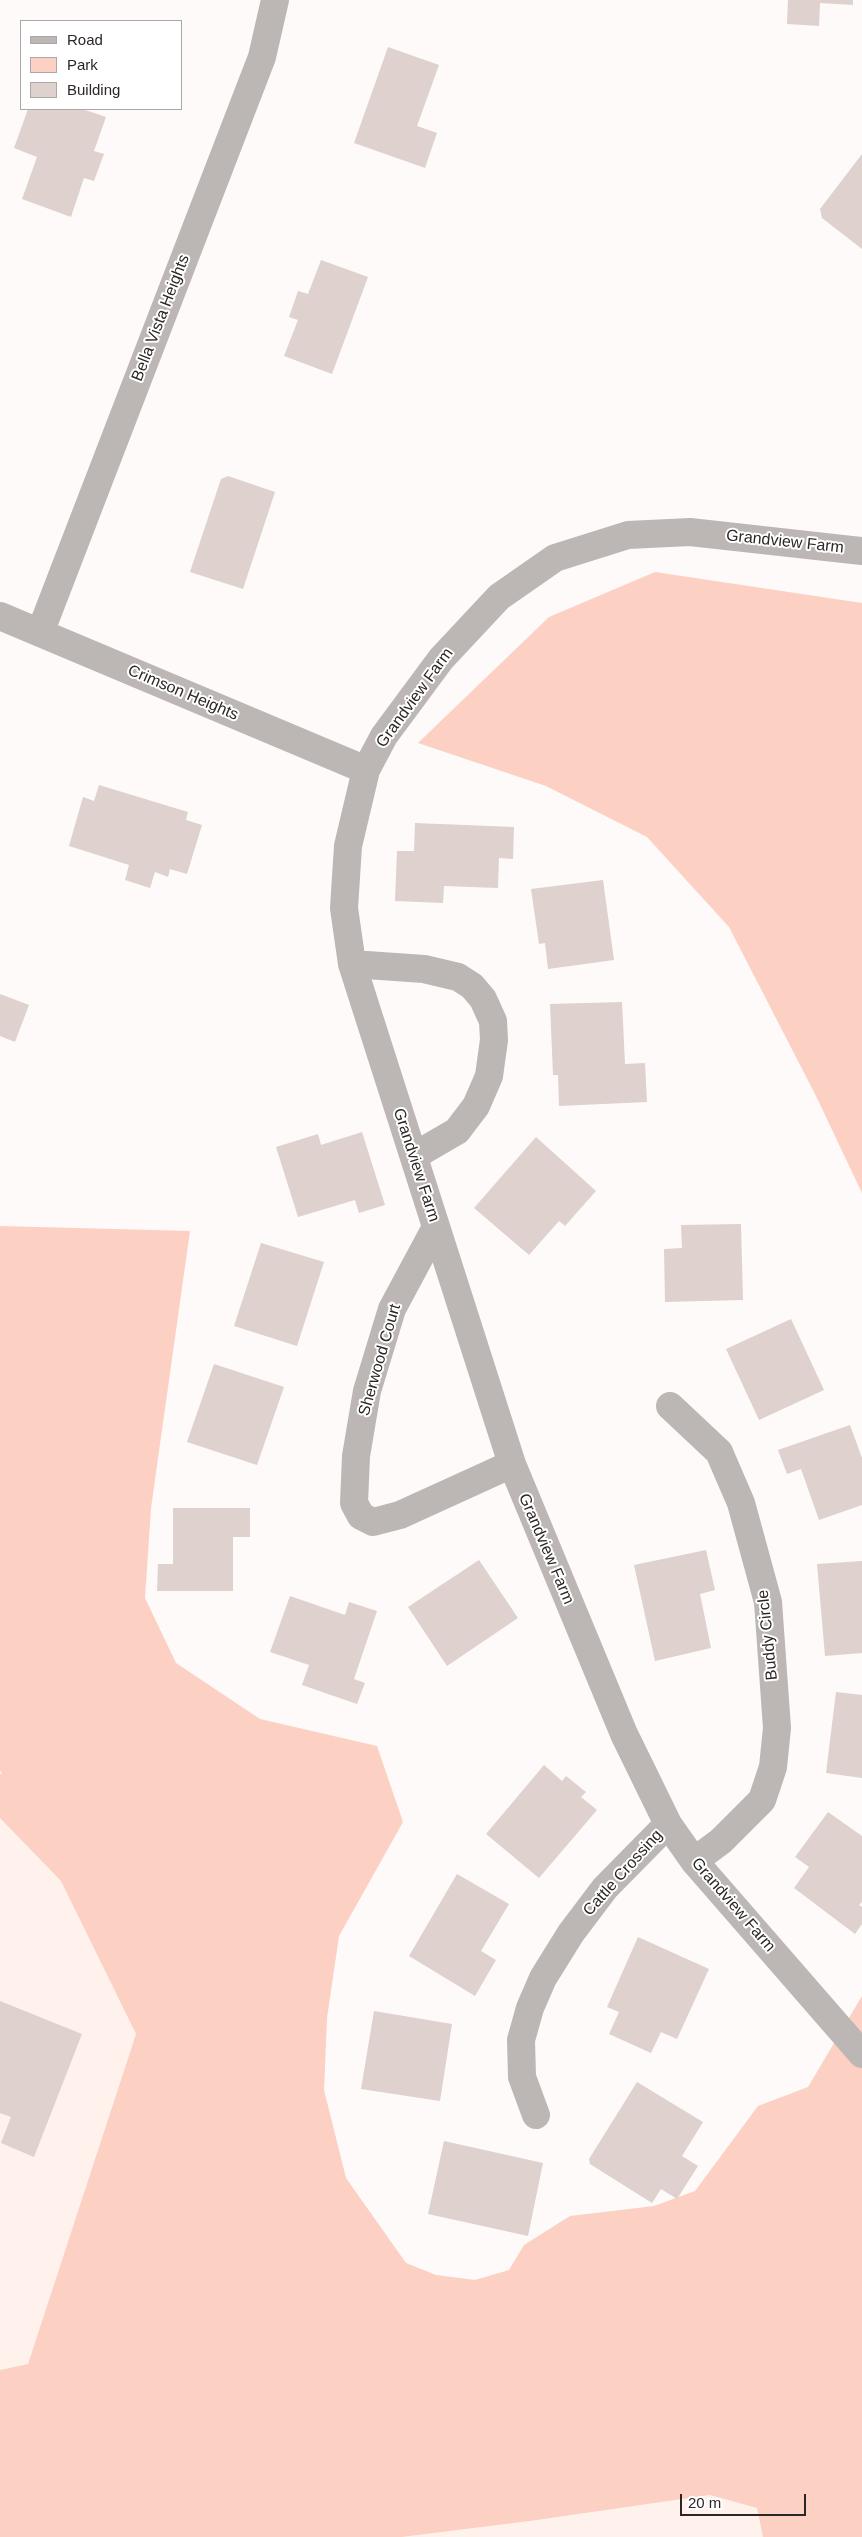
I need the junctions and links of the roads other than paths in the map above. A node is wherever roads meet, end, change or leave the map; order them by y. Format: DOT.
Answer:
graph roads {
  1 [pos="276,0"];
  2 [pos="862,550"];
  3 [pos="0,616"];
  4 [pos="40,633"];
  5 [pos="366,770"];
  6 [pos="352,964"];
  7 [pos="414,1156"];
  8 [pos="436,1226"];
  9 [pos="670,1406"];
  10 [pos="512,1464"];
  11 [pos="668,1824"];
  12 [pos="694,1861"];
  13 [pos="862,2054"];
  14 [pos="536,2115"];
  1 -- 4 [label="street, Bella Vista Heights"];
  2 -- 5 [label="street, Grandview Farm"];
  3 -- 4 [label="street, Crimson Heights"];
  4 -- 5 [label="street, Crimson Heights"];
  5 -- 6 [label="street, Grandview Farm"];
  6 -- 7 [label="street, Grandview Farm"];
  6 -- 7 [label="street"];
  7 -- 8 [label="street, Grandview Farm"];
  8 -- 10 [label="street, Grandview Farm"];
  8 -- 10 [label="street, Sherwood Court"];
  9 -- 12 [label="street, Buddy Circle"];
  10 -- 11 [label="street, Grandview Farm"];
  11 -- 12 [label="street, Grandview Farm"];
  11 -- 14 [label="street, Cattle Crossing"];
  12 -- 13 [label="street, Grandview Farm"];
}
